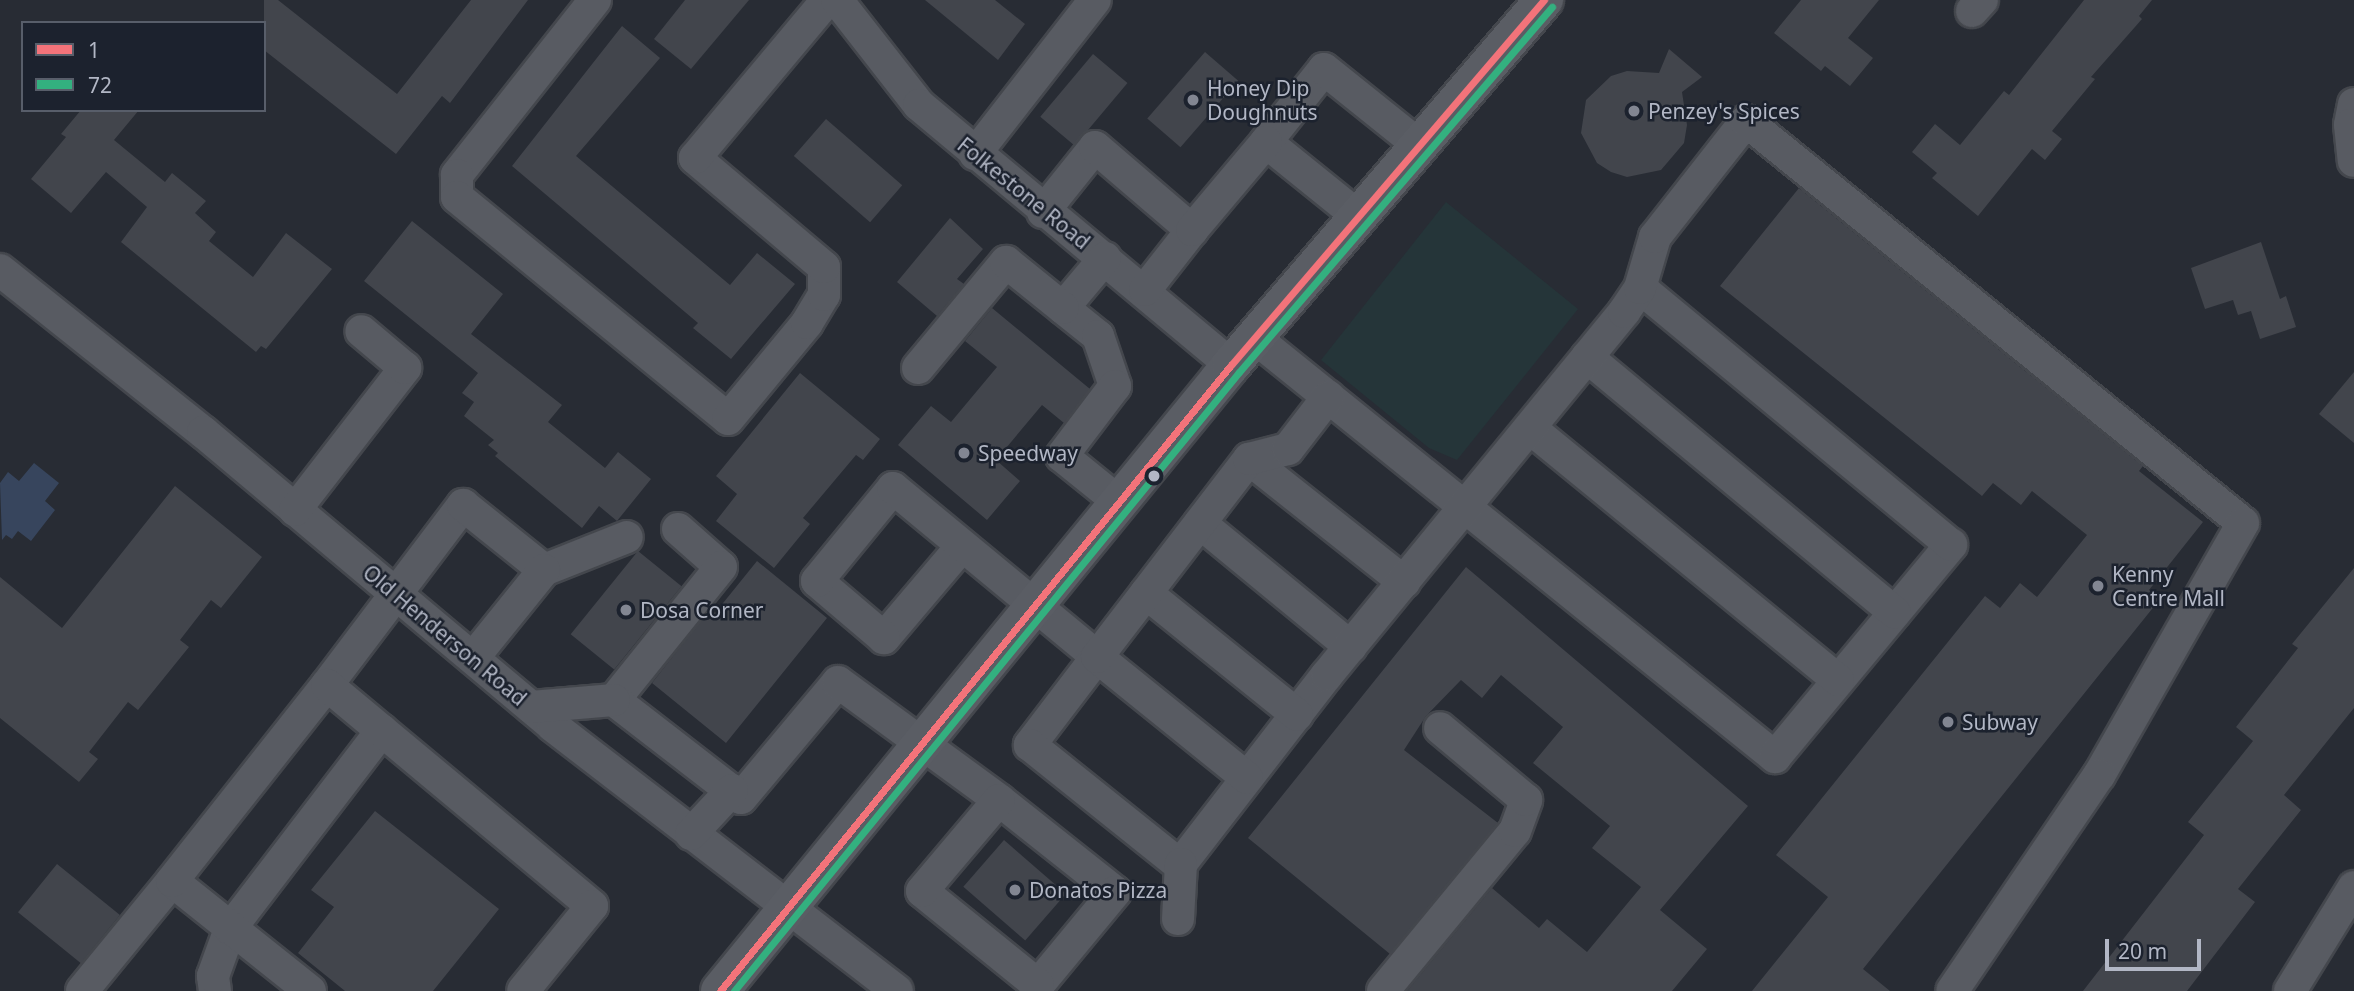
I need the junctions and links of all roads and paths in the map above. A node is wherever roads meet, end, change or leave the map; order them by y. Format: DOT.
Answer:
graph roads {
  1 [pos="595,0"];
  2 [pos="827,0"];
  3 [pos="837,0"];
  4 [pos="1095,0"];
  5 [pos="1544,0"];
  6 [pos="2354,104"];
  7 [pos="1266,142"];
  8 [pos="1420,146"];
  9 [pos="975,154"];
  10 [pos="2354,160"];
  11 [pos="1043,212"];
  12 [pos="1359,216"];
  13 [pos="1192,230"];
  14 [pos="1105,258"];
  15 [pos="0,270"];
  16 [pos="1640,288"];
  17 [pos="1145,290"];
  18 [pos="1063,308"];
  19 [pos="361,331"];
  20 [pos="1243,351"];
  21 [pos="1587,357"];
  22 [pos="918,368"];
  23 [pos="1328,397"];
  24 [pos="1531,428"];
  25 [pos="1249,459"];
  26 [pos="1119,502"];
  27 [pos="1465,508"];
  28 [pos="295,510"];
  29 [pos="1200,523"];
  30 [pos="678,529"];
  31 [pos="627,537"];
  32 [pos="962,546"];
  33 [pos="544,570"];
  34 [pos="1404,582"];
  35 [pos="1146,593"];
  36 [pos="398,596"];
  37 [pos="1033,605"];
  38 [pos="1895,613"];
  39 [pos="1351,647"];
  40 [pos="1097,657"];
  41 [pos="473,658"];
  42 [pos="1838,680"];
  43 [pos="327,685"];
  44 [pos="614,700"];
  45 [pos="531,707"];
  46 [pos="1297,715"];
  47 [pos="1440,728"];
  48 [pos="382,730"];
  49 [pos="918,745"];
  50 [pos="1247,778"];
  51 [pos="732,790"];
  52 [pos="999,800"];
  53 [pos="691,834"];
  54 [pos="1181,864"];
  55 [pos="172,881"];
  56 [pos="2352,895"];
  57 [pos="787,908"];
  58 [pos="1178,919"];
  59 [pos="230,929"];
  60 [pos="1035,988"];
  61 [pos="82,991"];
  62 [pos="215,991"];
  63 [pos="310,991"];
  64 [pos="523,991"];
  65 [pos="720,991"];
  66 [pos="897,991"];
  67 [pos="1383,991"];
  68 [pos="1952,991"];
  69 [pos="2290,991"];
  1 -- 2 [label="street"];
  3 -- 9 [label="street, Folkestone Road"];
  4 -- 9 [label="street"];
  5 -- 8 [label="main road"];
  6 -- 10 [label="street"];
  7 -- 8 [label="street"];
  7 -- 12 [label="street"];
  7 -- 13 [label="street"];
  8 -- 12 [label="main road"];
  9 -- 11 [label="street, Folkestone Road"];
  11 -- 13 [label="street"];
  11 -- 14 [label="street, Folkestone Road"];
  12 -- 20 [label="main road"];
  13 -- 17 [label="street"];
  14 -- 17 [label="street, Folkestone Road"];
  14 -- 18 [label="street"];
  15 -- 28 [label="street, Old Henderson Road"];
  16 -- 21 [label="street"];
  16 -- 38 [label="street"];
  16 -- 68 [label="street"];
  17 -- 20 [label="street, Folkestone Road"];
  18 -- 22 [label="street"];
  18 -- 26 [label="street"];
  19 -- 28 [label="street"];
  20 -- 23 [label="street, Folkestone Road"];
  20 -- 26 [label="main road"];
  21 -- 24 [label="street"];
  21 -- 38 [label="street"];
  23 -- 25 [label="street"];
  23 -- 27 [label="street, Folkestone Road"];
  24 -- 27 [label="street"];
  24 -- 42 [label="street"];
  25 -- 29 [label="street"];
  25 -- 34 [label="street"];
  26 -- 37 [label="main road"];
  27 -- 34 [label="street"];
  27 -- 42 [label="street, Folkestone Road"];
  28 -- 36 [label="street, Old Henderson Road"];
  29 -- 35 [label="street"];
  29 -- 39 [label="street"];
  30 -- 44 [label="street"];
  31 -- 33 [label="street"];
  32 -- 32 [label="street"];
  32 -- 37 [label="street"];
  33 -- 36 [label="street"];
  33 -- 41 [label="street"];
  34 -- 39 [label="street"];
  35 -- 40 [label="street"];
  35 -- 46 [label="street"];
  36 -- 41 [label="street, Old Henderson Road"];
  36 -- 43 [label="street"];
  37 -- 40 [label="street"];
  37 -- 49 [label="main road"];
  38 -- 42 [label="street"];
  39 -- 46 [label="street"];
  40 -- 50 [label="street"];
  40 -- 54 [label="street"];
  41 -- 45 [label="street, Old Henderson Road"];
  43 -- 48 [label="street"];
  43 -- 55 [label="street"];
  44 -- 45 [label="street"];
  44 -- 51 [label="street"];
  45 -- 53 [label="street, Old Henderson Road"];
  46 -- 50 [label="street"];
  47 -- 67 [label="street"];
  48 -- 59 [label="street"];
  48 -- 64 [label="street"];
  49 -- 51 [label="street"];
  49 -- 52 [label="street"];
  49 -- 57 [label="main road"];
  50 -- 54 [label="street"];
  51 -- 53 [label="street"];
  52 -- 60 [label="street"];
  52 -- 60 [label="street"];
  53 -- 57 [label="street, Old Henderson Road"];
  54 -- 58 [label="street"];
  55 -- 59 [label="street"];
  55 -- 61 [label="street"];
  56 -- 69 [label="street"];
  57 -- 65 [label="main road"];
  57 -- 66 [label="street, Old Henderson Road"];
  59 -- 62 [label="street"];
  59 -- 63 [label="street"];
}
